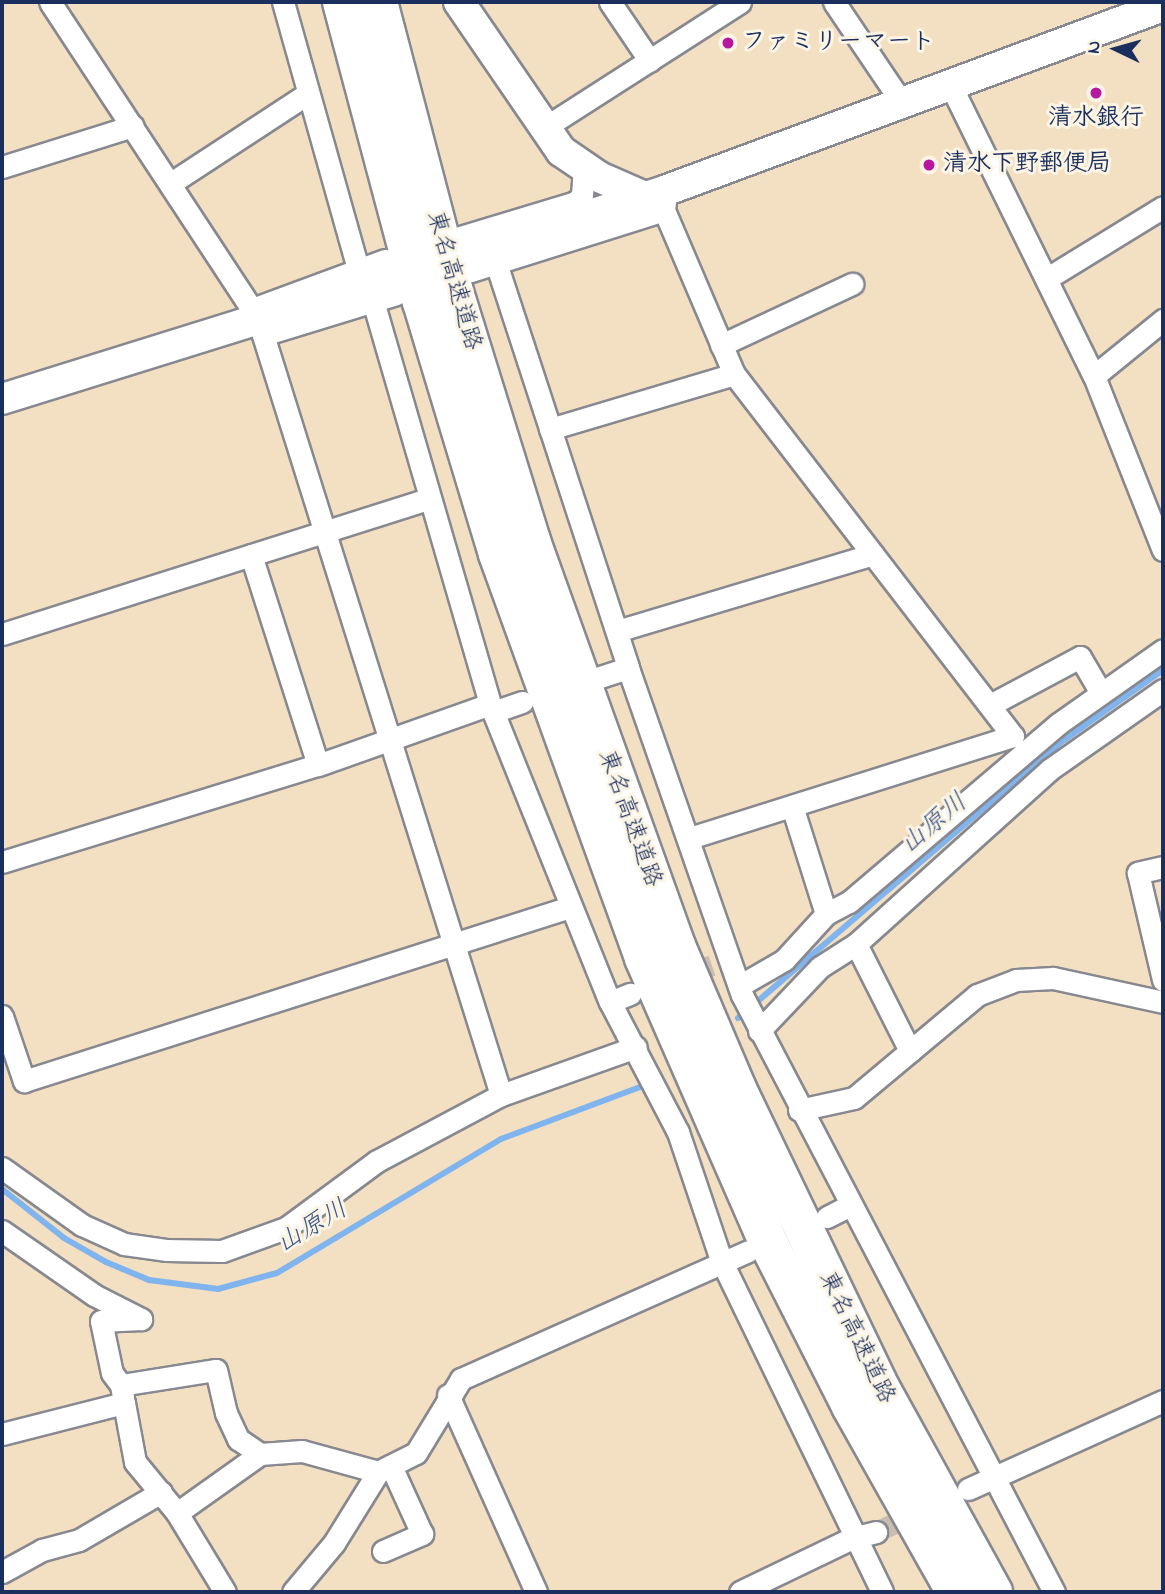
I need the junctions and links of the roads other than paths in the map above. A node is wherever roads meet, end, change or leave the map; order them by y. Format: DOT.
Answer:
graph roads {
  1 [pos="283,2"];
  2 [pos="342,2"];
  3 [pos="378,2"];
  4 [pos="459,2"];
  5 [pos="610,2"];
  6 [pos="740,2"];
  7 [pos="834,2"];
  8 [pos="52,3"];
  9 [pos="1163,6"];
  10 [pos="650,61"];
  11 [pos="951,86"];
  12 [pos="307,94"];
  13 [pos="902,103"];
  14 [pos="133,126"];
  15 [pos="544,128"];
  16 [pos="2,167"];
  17 [pos="584,169"];
  18 [pos="172,183"];
  19 [pos="659,199"];
  20 [pos="1163,207"];
  21 [pos="465,254"];
  22 [pos="496,263"];
  23 [pos="358,268"];
  24 [pos="1046,279"];
  25 [pos="386,283"];
  26 [pos="852,284"];
  27 [pos="1163,320"];
  28 [pos="258,321"];
  29 [pos="721,345"];
  30 [pos="734,374"];
  31 [pos="1094,376"];
  32 [pos="2,399"];
  33 [pos="550,429"];
  34 [pos="428,499"];
  35 [pos="325,532"];
  36 [pos="1163,550"];
  37 [pos="873,554"];
  38 [pos="251,555"];
  39 [pos="617,631"];
  40 [pos="2,634"];
  41 [pos="1163,650"];
  42 [pos="628,668"];
  43 [pos="600,677"];
  44 [pos="1163,690"];
  45 [pos="1101,693"];
  46 [pos="522,702"];
  47 [pos="990,705"];
  48 [pos="491,708"];
  49 [pos="388,741"];
  50 [pos="1019,744"];
  51 [pos="318,765"];
  52 [pos="792,806"];
  53 [pos="689,838"];
  54 [pos="2,862"];
  55 [pos="1163,867"];
  56 [pos="570,907"];
  57 [pos="826,914"];
  58 [pos="856,944"];
  59 [pos="452,945"];
  60 [pos="1163,980"];
  61 [pos="741,990"];
  62 [pos="630,994"];
  63 [pos="610,1002"];
  64 [pos="1163,1002"];
  65 [pos="2,1016"];
  66 [pos="756,1026"];
  67 [pos="636,1046"];
  68 [pos="910,1051"];
  69 [pos="501,1095"];
  70 [pos="799,1110"];
  71 [pos="2,1168"];
  72 [pos="849,1206"];
  73 [pos="827,1217"];
  74 [pos="2,1231"];
  75 [pos="748,1251"];
  76 [pos="721,1260"];
  77 [pos="122,1394"];
  78 [pos="448,1395"];
  79 [pos="1163,1401"];
  80 [pos="2,1434"];
  81 [pos="260,1454"];
  82 [pos="384,1469"];
  83 [pos="991,1478"];
  84 [pos="968,1489"];
  85 [pos="161,1492"];
  86 [pos="177,1513"];
  87 [pos="876,1532"];
  88 [pos="852,1538"];
  89 [pos="383,1551"];
  90 [pos="2,1572"];
  91 [pos="225,1592"];
  92 [pos="293,1592"];
  93 [pos="536,1592"];
  94 [pos="740,1592"];
  95 [pos="882,1592"];
  96 [pos="956,1592"];
  97 [pos="993,1592"];
  98 [pos="1054,1592"];
  1 -- 12 [label="street"];
  2 -- 96 [label="highway, 東名高速道路"];
  3 -- 97 [label="highway, 東名高速道路"];
  4 -- 15 [label="street"];
  5 -- 10 [label="street"];
  6 -- 10 [label="street"];
  7 -- 13 [label="street"];
  8 -- 14 [label="street"];
  9 -- 11 [label="street"];
  10 -- 15 [label="street"];
  11 -- 13 [label="street"];
  11 -- 24 [label="street"];
  12 -- 18 [label="street"];
  12 -- 23 [label="street"];
  13 -- 19 [label="street"];
  14 -- 16 [label="street"];
  14 -- 18 [label="street"];
  15 -- 17 [label="street"];
  17 -- 19 [label="street"];
  17 -- 21 [label="street"];
  18 -- 28 [label="street"];
  19 -- 21 [label="street"];
  19 -- 22 [label="street"];
  19 -- 29 [label="street"];
  20 -- 24 [label="street"];
  21 -- 22 [label="street"];
  22 -- 33 [label="street"];
  23 -- 25 [label="street"];
  23 -- 28 [label="street"];
  24 -- 31 [label="street"];
  25 -- 28 [label="street"];
  25 -- 34 [label="street"];
  26 -- 29 [label="street"];
  27 -- 31 [label="street"];
  28 -- 32 [label="street"];
  28 -- 35 [label="street"];
  29 -- 30 [label="street"];
  30 -- 33 [label="street"];
  30 -- 37 [label="street"];
  31 -- 36 [label="street"];
  33 -- 39 [label="street"];
  34 -- 35 [label="street"];
  34 -- 48 [label="street"];
  35 -- 38 [label="street"];
  35 -- 49 [label="street"];
  37 -- 39 [label="street"];
  37 -- 47 [label="street"];
  38 -- 40 [label="street"];
  38 -- 51 [label="street"];
  39 -- 42 [label="street"];
  41 -- 45 [label="street"];
  42 -- 43 [label="street"];
  42 -- 53 [label="street"];
  44 -- 58 [label="street"];
  45 -- 47 [label="street"];
  45 -- 50 [label="street"];
  46 -- 48 [label="street"];
  47 -- 50 [label="street"];
  48 -- 49 [label="street"];
  48 -- 56 [label="street"];
  49 -- 51 [label="street"];
  49 -- 59 [label="street"];
  50 -- 52 [label="street"];
  50 -- 57 [label="street"];
  51 -- 54 [label="street"];
  52 -- 53 [label="street"];
  52 -- 57 [label="street"];
  53 -- 61 [label="street"];
  55 -- 60 [label="street"];
  56 -- 59 [label="street"];
  56 -- 63 [label="street"];
  57 -- 61 [label="street"];
  58 -- 66 [label="street"];
  58 -- 68 [label="street"];
  59 -- 65 [label="street"];
  59 -- 69 [label="street"];
  61 -- 66 [label="street"];
  62 -- 63 [label="street"];
  63 -- 67 [label="street"];
  64 -- 68 [label="street"];
  66 -- 70 [label="street"];
  67 -- 69 [label="street"];
  67 -- 76 [label="street"];
  68 -- 70 [label="street"];
  69 -- 71 [label="street"];
  70 -- 72 [label="street"];
  72 -- 73 [label="street"];
  72 -- 83 [label="street"];
  74 -- 77 [label="street"];
  75 -- 76 [label="street"];
  76 -- 78 [label="street"];
  76 -- 88 [label="street"];
  77 -- 80 [label="street"];
  77 -- 81 [label="street"];
  77 -- 85 [label="street"];
  78 -- 82 [label="street"];
  78 -- 93 [label="street"];
  79 -- 83 [label="street"];
  81 -- 82 [label="street"];
  81 -- 86 [label="street"];
  82 -- 89 [label="street"];
  82 -- 92 [label="street"];
  83 -- 84 [label="street"];
  83 -- 98 [label="street"];
  85 -- 86 [label="street"];
  85 -- 90 [label="street"];
  86 -- 91 [label="street"];
  87 -- 88 [label="street"];
  88 -- 94 [label="street"];
  88 -- 95 [label="street"];
}
